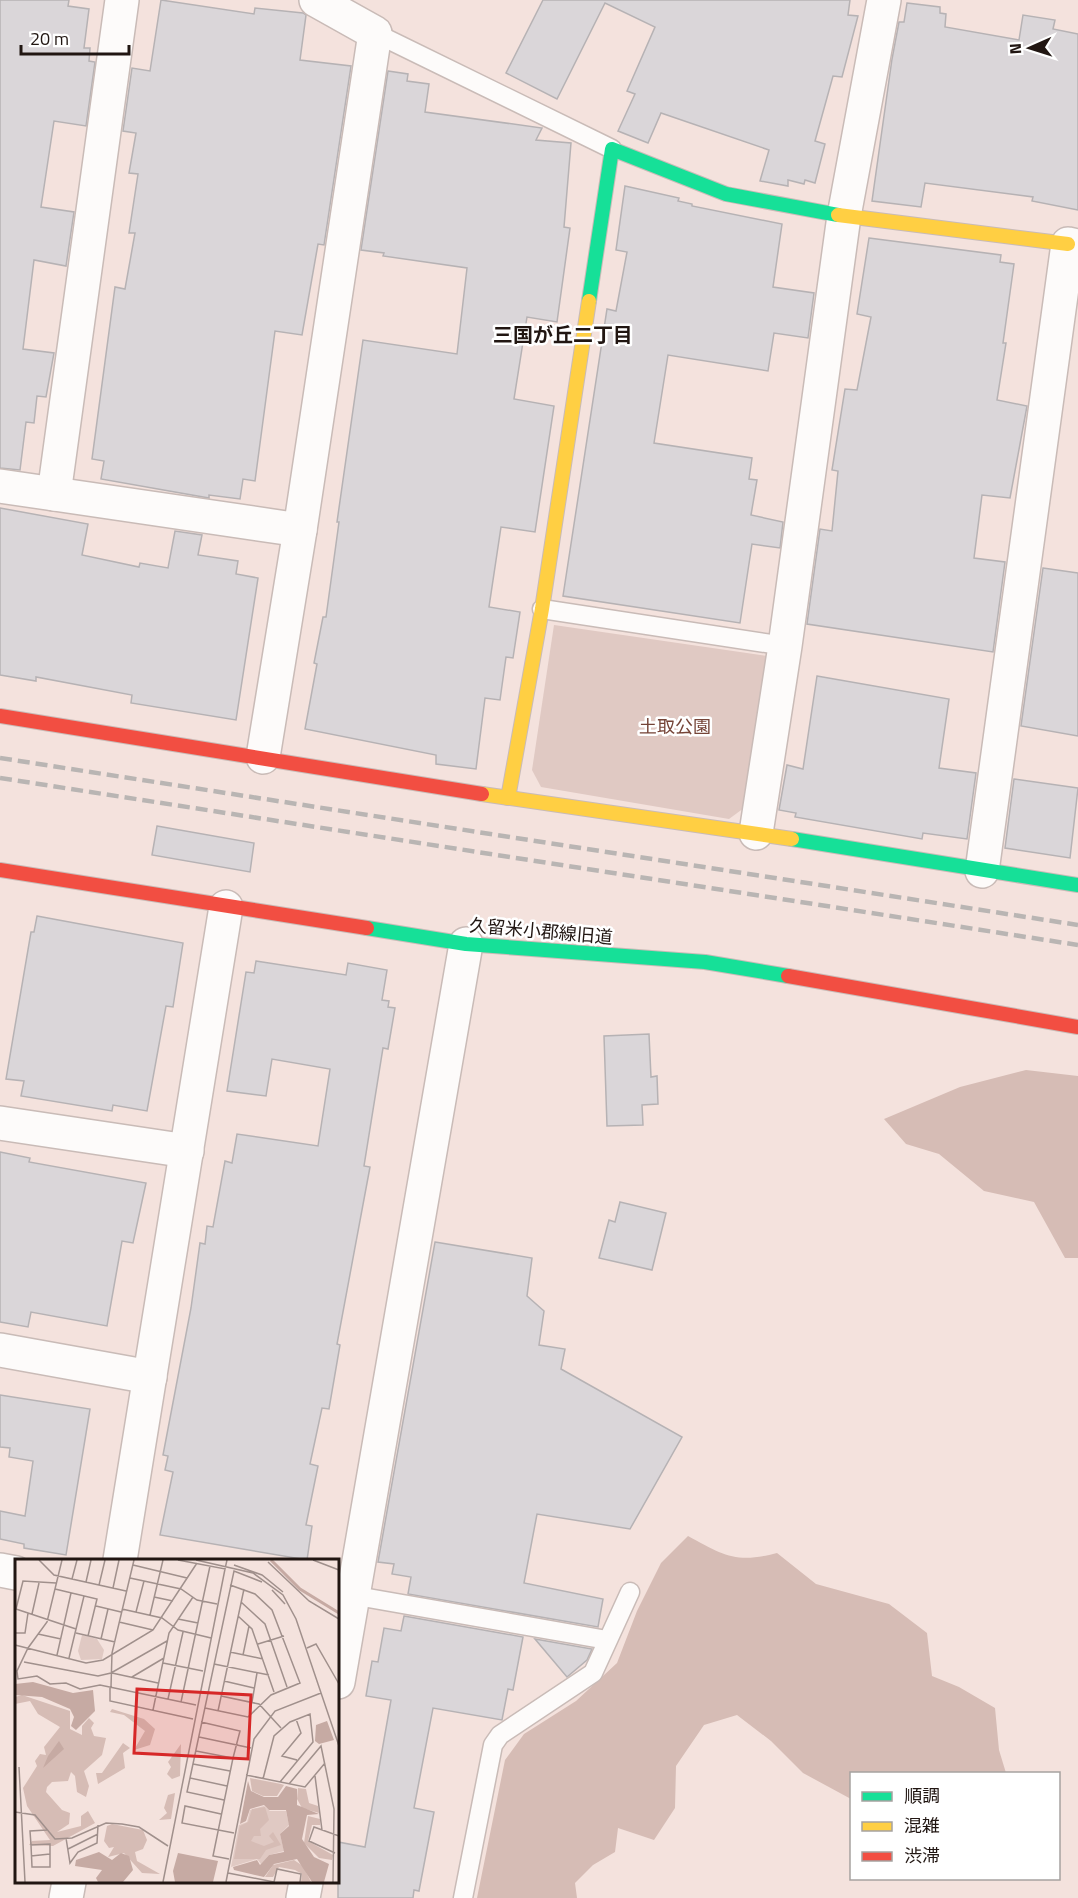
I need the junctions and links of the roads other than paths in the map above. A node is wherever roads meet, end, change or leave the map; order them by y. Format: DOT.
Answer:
graph roads {
  1 [pos="122,0"];
  2 [pos="316,0"];
  3 [pos="884,0"];
  4 [pos="375,33"];
  5 [pos="612,149"];
  6 [pos="844,216"];
  7 [pos="1073,245"];
  8 [pos="0,486"];
  9 [pos="54,494"];
  10 [pos="300,530"];
  11 [pos="542,609"];
  12 [pos="785,646"];
  13 [pos="0,716"];
  14 [pos="262,757"];
  15 [pos="508,798"];
  16 [pos="756,833"];
  17 [pos="0,870"];
  18 [pos="982,871"];
  19 [pos="1078,885"];
  20 [pos="226,907"];
  21 [pos="466,944"];
  22 [pos="1078,1027"];
  23 [pos="0,1123"];
  24 [pos="187,1151"];
  25 [pos="0,1350"];
  26 [pos="150,1377"];
  27 [pos="120,1559"];
  28 [pos="0,1570"];
  29 [pos="15,1573"];
  30 [pos="630,1592"];
  31 [pos="345,1613"];
  32 [pos="607,1640"];
  33 [pos="339,1672"];
  34 [pos="69,1883"];
  35 [pos="306,1883"];
  36 [pos="66,1898"];
  37 [pos="303,1898"];
  38 [pos="463,1898"];
  1 -- 9 [label="street"];
  2 -- 4 [label="street"];
  3 -- 6 [label="street"];
  4 -- 5 [label="lane"];
  4 -- 10 [label="street"];
  5 -- 6 [label="street"];
  5 -- 11 [label="street"];
  6 -- 7 [label="street"];
  6 -- 12 [label="street"];
  7 -- 18 [label="street"];
  8 -- 9 [label="street"];
  9 -- 10 [label="street"];
  10 -- 14 [label="street"];
  11 -- 12 [label="lane"];
  11 -- 15 [label="street"];
  12 -- 16 [label="street"];
  13 -- 14 [label="street"];
  14 -- 15 [label="street"];
  15 -- 16 [label="street"];
  16 -- 18 [label="street"];
  17 -- 20 [label="street, 久留米小郡線旧道"];
  18 -- 19 [label="street"];
  20 -- 21 [label="street, 久留米小郡線旧道"];
  20 -- 24 [label="street"];
  21 -- 22 [label="street, 久留米小郡線旧道"];
  21 -- 31 [label="street"];
  23 -- 24 [label="street"];
  24 -- 26 [label="street"];
  25 -- 26 [label="street"];
  26 -- 27 [label="street"];
  28 -- 29 [label="street"];
  30 -- 32 [label="lane"];
  31 -- 32 [label="lane"];
  31 -- 33 [label="street"];
  32 -- 38 [label="lane"];
  34 -- 36 [label="street"];
  35 -- 37 [label="street"];
}
